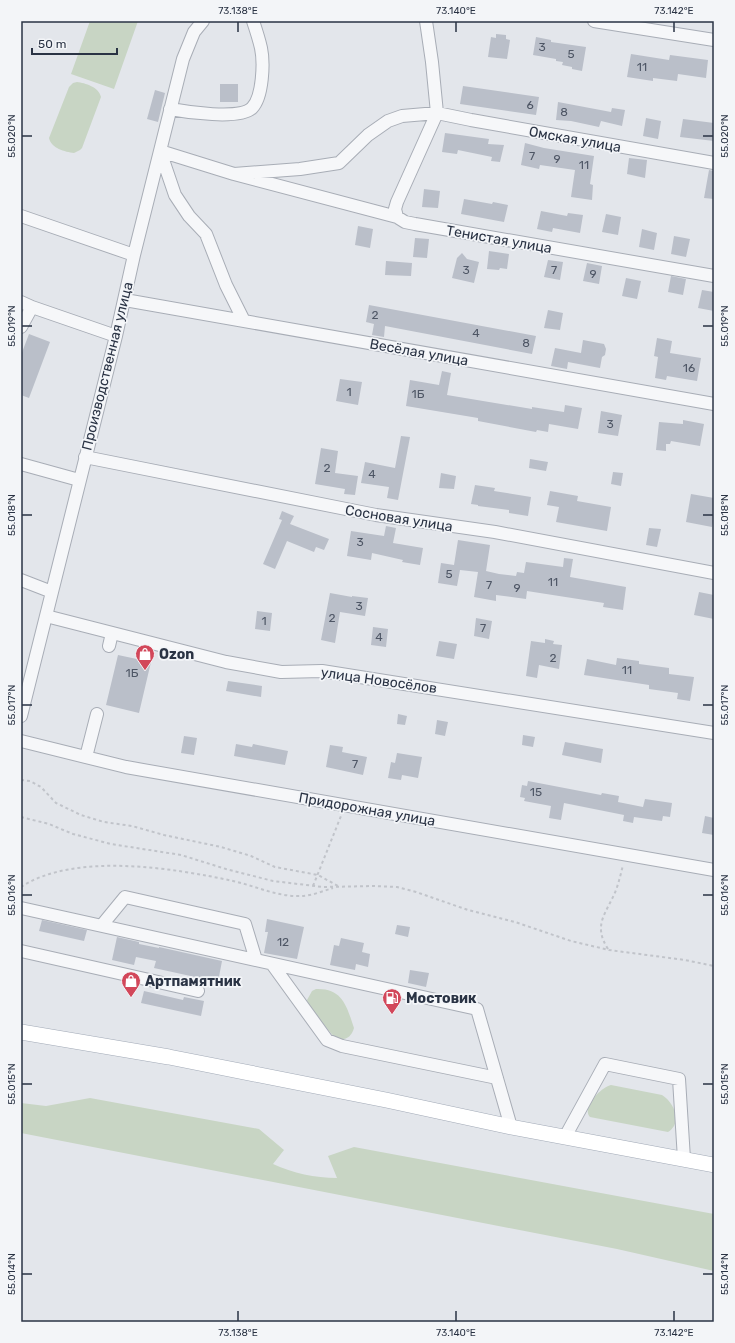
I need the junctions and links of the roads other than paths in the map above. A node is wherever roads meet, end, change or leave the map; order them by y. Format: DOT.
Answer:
graph roads {
  1 [pos="203,21"];
  2 [pos="253,21"];
  3 [pos="426,21"];
  4 [pos="594,21"];
  5 [pos="714,40"];
  6 [pos="170,109"];
  7 [pos="437,113"];
  8 [pos="160,151"];
  9 [pos="714,163"];
  10 [pos="234,174"];
  11 [pos="21,216"];
  12 [pos="397,217"];
  13 [pos="134,255"];
  14 [pos="714,276"];
  15 [pos="125,300"];
  16 [pos="26,304"];
  17 [pos="244,321"];
  18 [pos="21,327"];
  19 [pos="116,336"];
  20 [pos="714,404"];
  21 [pos="85,457"];
  22 [pos="21,464"];
  23 [pos="79,480"];
  24 [pos="714,573"];
  25 [pos="21,580"];
  26 [pos="52,592"];
  27 [pos="46,616"];
  28 [pos="112,633"];
  29 [pos="109,646"];
  30 [pos="97,714"];
  31 [pos="21,716"];
  32 [pos="714,733"];
  33 [pos="21,741"];
  34 [pos="86,757"];
  35 [pos="714,870"];
  36 [pos="21,908"];
  37 [pos="102,926"];
  38 [pos="21,951"];
  39 [pos="256,960"];
  40 [pos="272,964"];
  41 [pos="198,991"];
  42 [pos="21,1032"];
  43 [pos="497,1078"];
  44 [pos="510,1127"];
  45 [pos="565,1137"];
  46 [pos="684,1159"];
  47 [pos="714,1165"];
  1 -- 6 [label="street, Производственная улица"];
  2 -- 6 [label="street"];
  3 -- 7 [label="street"];
  4 -- 5 [label="street"];
  6 -- 8 [label="street, Производственная улица"];
  7 -- 9 [label="street, Омская улица"];
  7 -- 10 [label="street, Омская улица"];
  7 -- 12 [label="street"];
  8 -- 10 [label="street, Тенистая улица"];
  8 -- 13 [label="street, Производственная улица"];
  8 -- 17 [label="street"];
  10 -- 12 [label="street, Тенистая улица"];
  11 -- 13 [label="street"];
  12 -- 14 [label="street, Тенистая улица"];
  13 -- 15 [label="street, Производственная улица"];
  15 -- 17 [label="street, Весёлая улица"];
  15 -- 19 [label="street, Производственная улица"];
  16 -- 18 [label="street"];
  16 -- 19 [label="street"];
  17 -- 20 [label="street, Весёлая улица"];
  19 -- 21 [label="street, Производственная улица"];
  21 -- 23 [label="street, Производственная улица"];
  21 -- 24 [label="street, Сосновая улица"];
  22 -- 23 [label="street"];
  23 -- 26 [label="street, Производственная улица"];
  25 -- 26 [label="street"];
  26 -- 27 [label="street, Производственная улица"];
  27 -- 28 [label="street, улица Новосёлов"];
  27 -- 31 [label="street, Производственная улица"];
  28 -- 29 [label="street"];
  28 -- 32 [label="street, улица Новосёлов"];
  30 -- 34 [label="street"];
  33 -- 34 [label="street, Придорожная улица"];
  34 -- 35 [label="street, Придорожная улица"];
  36 -- 37 [label="street"];
  37 -- 39 [label="street"];
  37 -- 39 [label="street"];
  38 -- 41 [label="street"];
  39 -- 40 [label="street"];
  40 -- 43 [label="street"];
  40 -- 43 [label="street"];
  42 -- 44 [label="main road"];
  43 -- 44 [label="street"];
  44 -- 45 [label="main road"];
  45 -- 46 [label="main road"];
  45 -- 46 [label="street"];
  46 -- 47 [label="main road"];
}
